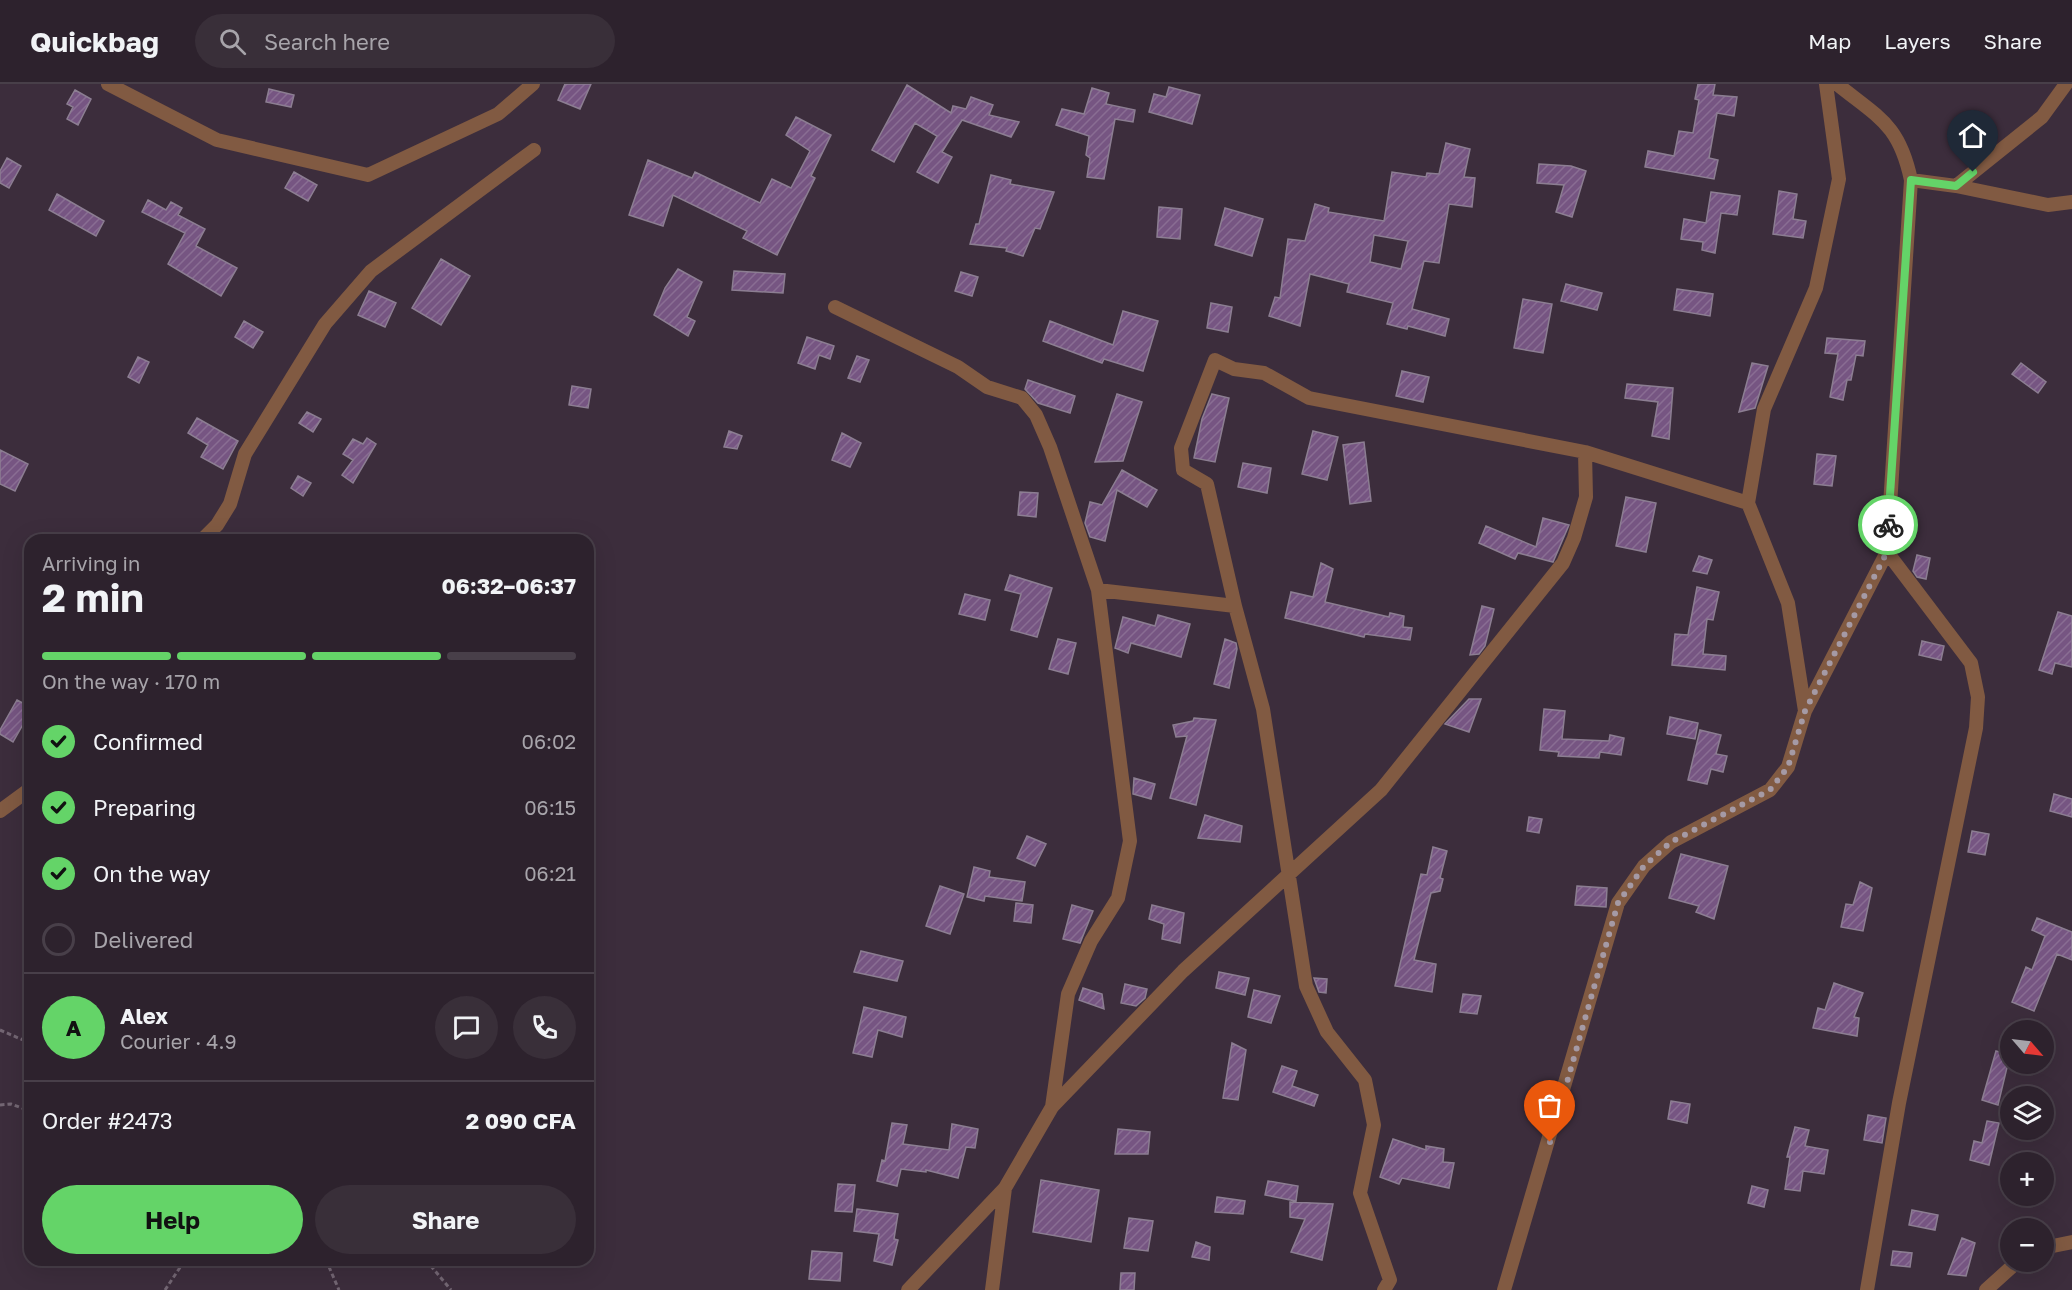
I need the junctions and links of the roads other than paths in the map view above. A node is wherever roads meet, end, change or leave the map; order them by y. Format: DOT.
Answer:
graph roads {
  1 [pos="108,84"];
  2 [pos="533,84"];
  3 [pos="1826,84"];
  4 [pos="1837,84"];
  5 [pos="2066,84"];
  6 [pos="534,150"];
  7 [pos="1911,180"];
  8 [pos="1956,186"];
  9 [pos="2072,202"];
  10 [pos="835,307"];
  11 [pos="1584,452"];
  12 [pos="1748,503"];
  13 [pos="208,534"];
  14 [pos="1887,552"];
  15 [pos="1098,590"];
  16 [pos="1235,606"];
  17 [pos="1805,711"];
  18 [pos="24,793"];
  19 [pos="0,811"];
  20 [pos="1289,875"];
  21 [pos="1052,1107"];
  22 [pos="1005,1188"];
  23 [pos="2072,1242"];
  24 [pos="2054,1246"];
  25 [pos="2006,1272"];
  26 [pos="908,1290"];
  27 [pos="992,1290"];
  28 [pos="1384,1290"];
  29 [pos="1504,1290"];
  30 [pos="1867,1290"];
  31 [pos="1986,1290"];
  1 -- 2 [label="street"];
  3 -- 12 [label="street"];
  4 -- 7 [label="street"];
  5 -- 8 [label="street"];
  6 -- 13 [label="street"];
  7 -- 8 [label="street"];
  7 -- 14 [label="street"];
  8 -- 9 [label="street"];
  10 -- 15 [label="street"];
  11 -- 12 [label="street"];
  11 -- 16 [label="street"];
  11 -- 20 [label="street"];
  12 -- 17 [label="street"];
  14 -- 17 [label="street"];
  14 -- 30 [label="street"];
  15 -- 16 [label="street"];
  15 -- 21 [label="street"];
  16 -- 20 [label="street"];
  17 -- 29 [label="street"];
  18 -- 19 [label="street"];
  20 -- 21 [label="street"];
  20 -- 28 [label="street"];
  21 -- 22 [label="street"];
  22 -- 26 [label="street"];
  22 -- 27 [label="street"];
  23 -- 24 [label="street"];
  25 -- 31 [label="street"];
}
